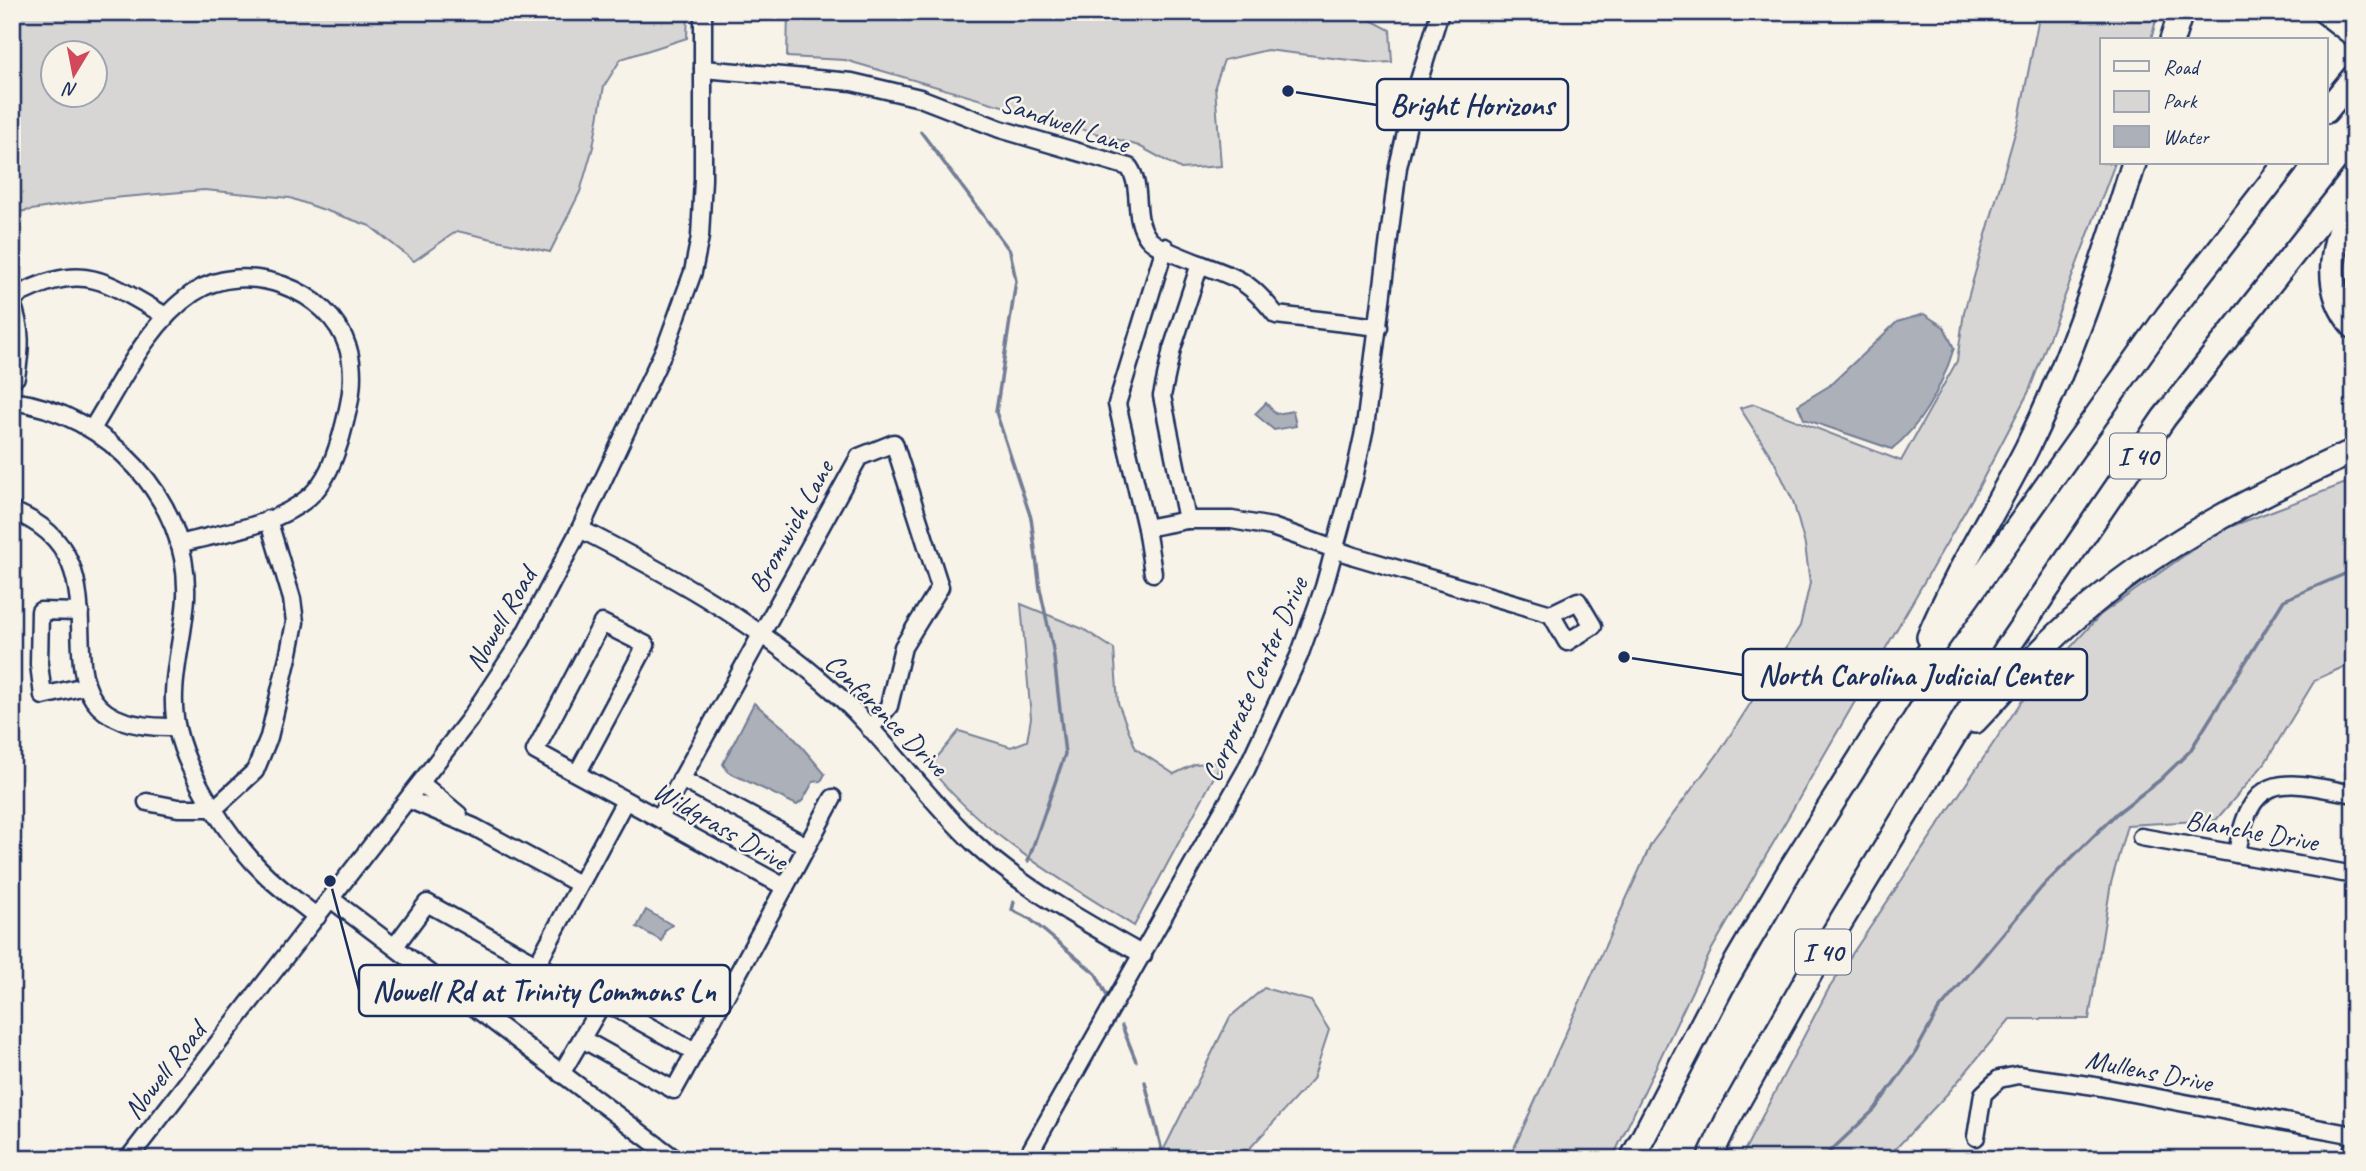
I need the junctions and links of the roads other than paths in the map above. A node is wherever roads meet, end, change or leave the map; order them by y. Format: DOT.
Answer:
graph roads {
  1 [pos="703,12"];
  2 [pos="1440,12"];
  3 [pos="2181,12"];
  4 [pos="2322,12"];
  5 [pos="2347,32"];
  6 [pos="2173,38"];
  7 [pos="703,69"];
  8 [pos="2354,77"];
  9 [pos="2328,109"];
  10 [pos="2134,164"];
  11 [pos="2285,164"];
  12 [pos="2354,177"];
  13 [pos="2354,196"];
  14 [pos="1165,247"];
  15 [pos="1200,264"];
  16 [pos="12,300"];
  17 [pos="166,316"];
  18 [pos="1379,327"];
  19 [pos="2354,327"];
  20 [pos="16,377"];
  21 [pos="12,401"];
  22 [pos="92,429"];
  23 [pos="2354,452"];
  24 [pos="12,510"];
  25 [pos="268,519"];
  26 [pos="1187,520"];
  27 [pos="1146,528"];
  28 [pos="580,529"];
  29 [pos="179,544"];
  30 [pos="1335,550"];
  31 [pos="1153,573"];
  32 [pos="80,612"];
  33 [pos="1551,614"];
  34 [pos="761,633"];
  35 [pos="1914,673"];
  36 [pos="85,686"];
  37 [pos="176,727"];
  38 [pos="870,729"];
  39 [pos="1946,751"];
  40 [pos="578,774"];
  41 [pos="681,779"];
  42 [pos="422,784"];
  43 [pos="2354,794"];
  44 [pos="833,798"];
  45 [pos="410,800"];
  46 [pos="625,801"];
  47 [pos="147,802"];
  48 [pos="215,808"];
  49 [pos="660,818"];
  50 [pos="474,827"];
  51 [pos="2141,836"];
  52 [pos="807,846"];
  53 [pos="2237,854"];
  54 [pos="2354,875"];
  55 [pos="579,884"];
  56 [pos="785,887"];
  57 [pos="331,899"];
  58 [pos="317,917"];
  59 [pos="395,946"];
  60 [pos="1143,955"];
  61 [pos="536,966"];
  62 [pos="603,1002"];
  63 [pos="584,1040"];
  64 [pos="695,1052"];
  65 [pos="561,1074"];
  66 [pos="2354,1135"];
  67 [pos="1976,1137"];
  68 [pos="2354,1144"];
  69 [pos="128,1159"];
  70 [pos="674,1159"];
  71 [pos="1027,1159"];
  72 [pos="1632,1159"];
  73 [pos="1709,1159"];
  74 [pos="2350,1159"];
  1 -- 7 [label="street, Nowell Road"];
  2 -- 18 [label="street, Corporate Center Drive"];
  3 -- 6 [label="highway"];
  4 -- 5 [label="main road"];
  7 -- 14 [label="street, Sandwell Lane"];
  7 -- 28 [label="street, Nowell Road"];
  8 -- 9 [label="highway"];
  10 -- 35 [label="highway"];
  11 -- 35 [label="highway, I 40"];
  12 -- 39 [label="highway, I 40"];
  13 -- 19 [label="highway"];
  14 -- 15 [label="street, Sandwell Lane"];
  14 -- 27 [label="street"];
  15 -- 18 [label="street, Sandwell Lane"];
  15 -- 26 [label="street"];
  16 -- 17 [label="street"];
  16 -- 20 [label="street"];
  17 -- 22 [label="street"];
  17 -- 25 [label="street"];
  18 -- 30 [label="street, Corporate Center Drive"];
  21 -- 22 [label="street"];
  22 -- 29 [label="street"];
  23 -- 39 [label="highway"];
  24 -- 32 [label="street"];
  25 -- 29 [label="street"];
  25 -- 48 [label="street"];
  26 -- 27 [label="street"];
  26 -- 30 [label="street"];
  27 -- 31 [label="street"];
  28 -- 34 [label="street, Conference Drive"];
  28 -- 42 [label="street, Nowell Road"];
  29 -- 37 [label="street"];
  30 -- 33 [label="street"];
  30 -- 60 [label="street, Corporate Center Drive"];
  32 -- 36 [label="street"];
  32 -- 36 [label="street"];
  34 -- 38 [label="street, Conference Drive"];
  34 -- 38 [label="street, Bromwich Lane"];
  34 -- 41 [label="street"];
  35 -- 72 [label="highway, I 40"];
  36 -- 37 [label="street"];
  37 -- 48 [label="street"];
  38 -- 60 [label="street, Conference Drive"];
  39 -- 73 [label="highway, I 40"];
  40 -- 40 [label="street, Wildgrass Drive"];
  40 -- 46 [label="street, Wildgrass Drive"];
  41 -- 49 [label="street"];
  41 -- 52 [label="street"];
  42 -- 45 [label="street, Nowell Road"];
  42 -- 50 [label="street"];
  43 -- 53 [label="street"];
  44 -- 52 [label="street"];
  45 -- 50 [label="street"];
  45 -- 57 [label="street, Nowell Road"];
  46 -- 49 [label="street, Wildgrass Drive"];
  46 -- 55 [label="street"];
  47 -- 48 [label="street"];
  48 -- 58 [label="street"];
  49 -- 56 [label="street, Wildgrass Drive"];
  50 -- 55 [label="street"];
  51 -- 53 [label="street, Blanche Drive"];
  52 -- 56 [label="street"];
  53 -- 54 [label="street, Blanche Drive"];
  55 -- 61 [label="street"];
  56 -- 64 [label="street, Wildgrass Drive"];
  57 -- 58 [label="street, Nowell Road"];
  57 -- 59 [label="street"];
  58 -- 69 [label="street, Nowell Road"];
  59 -- 61 [label="street"];
  59 -- 65 [label="street"];
  60 -- 71 [label="street, Corporate Center Drive"];
  61 -- 62 [label="street"];
  62 -- 63 [label="street"];
  62 -- 64 [label="street"];
  63 -- 64 [label="street, Wildgrass Drive"];
  63 -- 65 [label="street"];
  65 -- 70 [label="street"];
  66 -- 67 [label="street, Mullens Drive"];
  68 -- 74 [label="street"];
}
